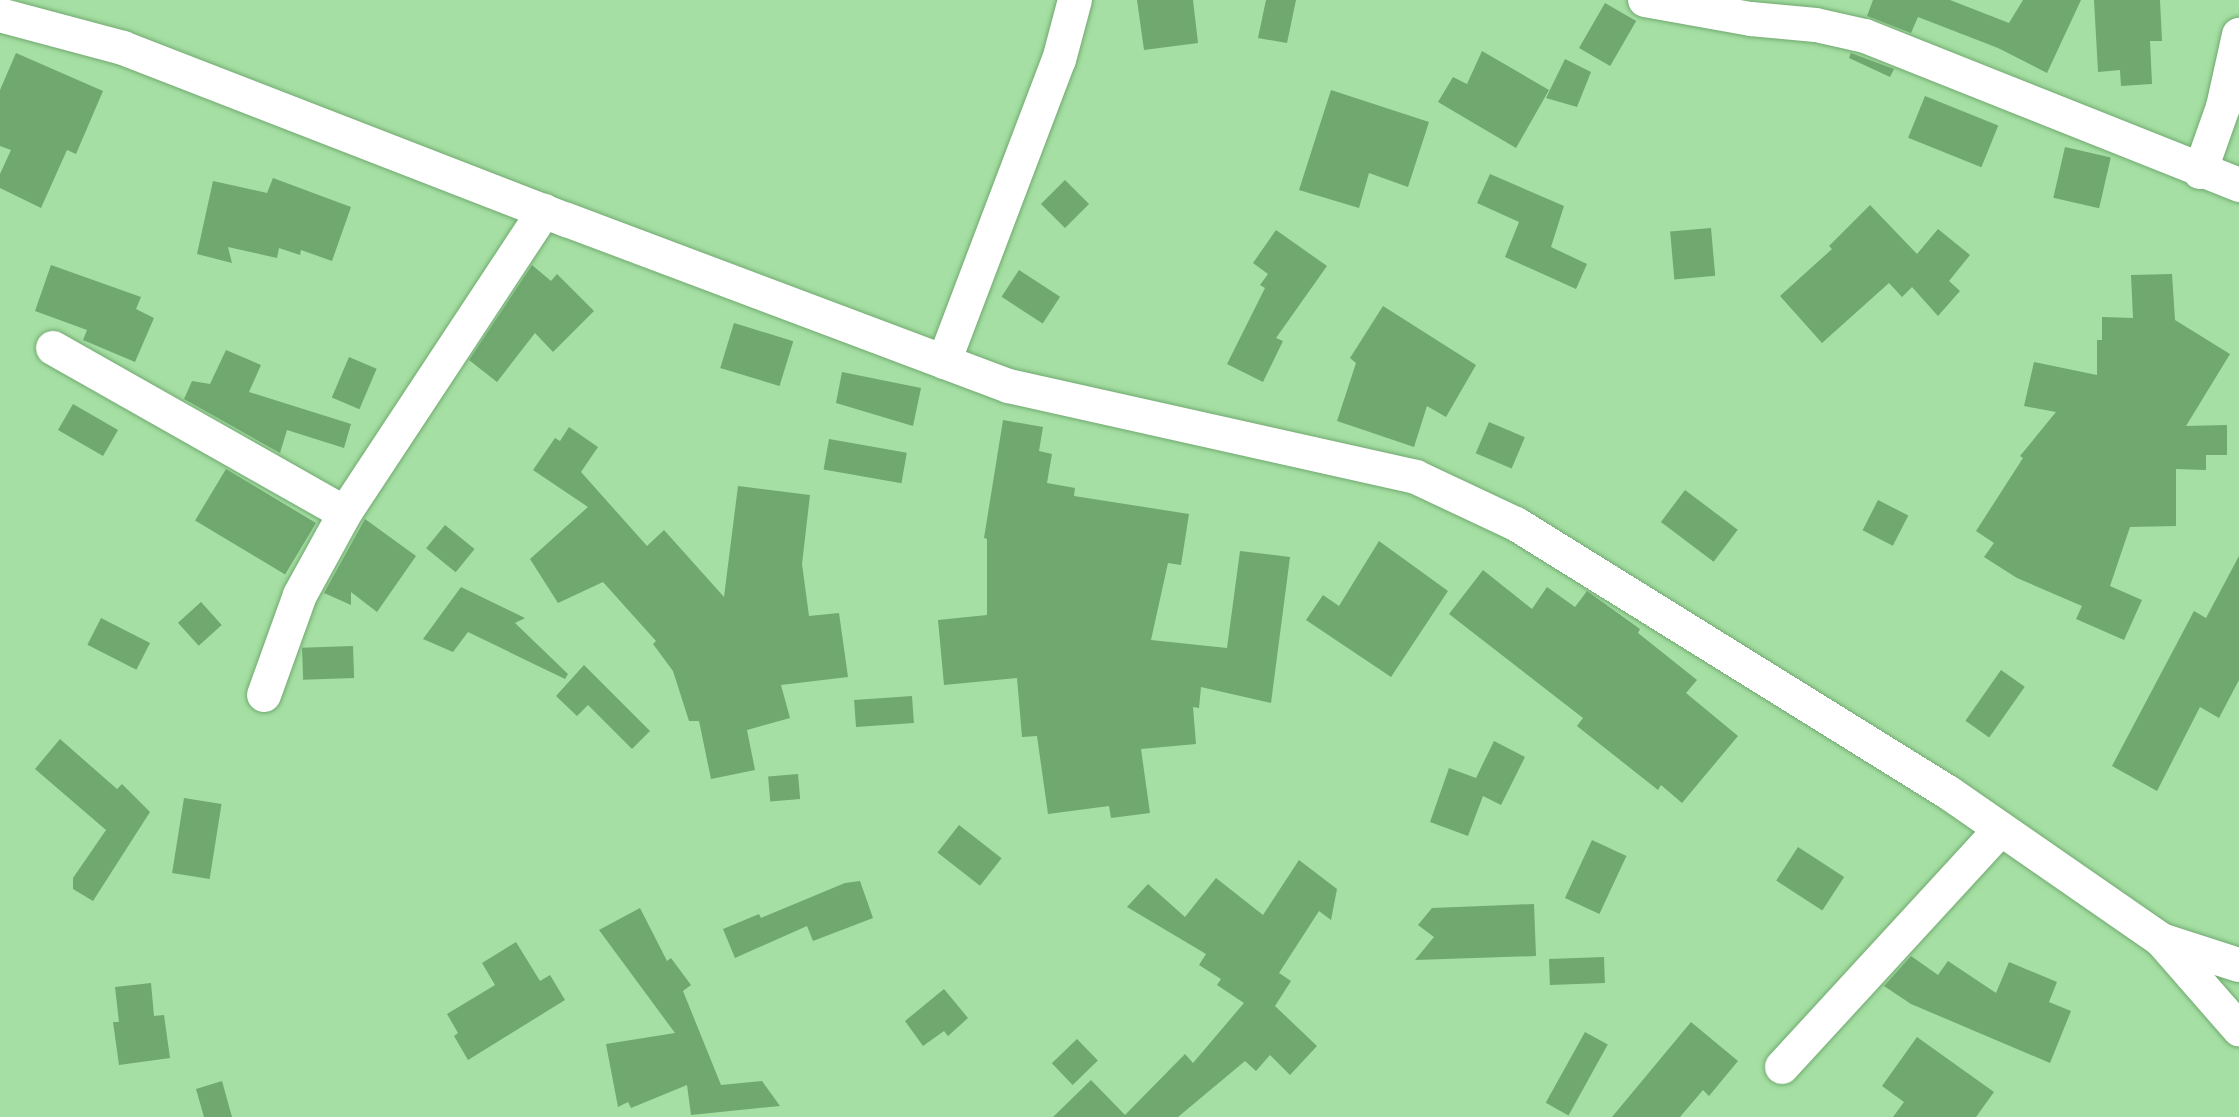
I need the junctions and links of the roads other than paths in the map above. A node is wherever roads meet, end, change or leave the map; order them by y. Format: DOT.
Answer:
graph roads {
  1 [pos="1075,0"];
  2 [pos="1645,0"];
  3 [pos="0,15"];
  4 [pos="2239,35"];
  5 [pos="2200,172"];
  6 [pos="2239,185"];
  7 [pos="544,211"];
  8 [pos="53,348"];
  9 [pos="944,362"];
  10 [pos="345,513"];
  11 [pos="264,695"];
  12 [pos="2001,829"];
  13 [pos="2161,940"];
  14 [pos="2239,965"];
  15 [pos="2239,1029"];
  16 [pos="1782,1067"];
  1 -- 9 [label="street"];
  2 -- 5 [label="street"];
  3 -- 7 [label="street"];
  4 -- 5 [label="street"];
  5 -- 6 [label="street"];
  7 -- 9 [label="street"];
  7 -- 10 [label="street"];
  8 -- 10 [label="street"];
  9 -- 12 [label="street"];
  10 -- 11 [label="street"];
  12 -- 13 [label="street"];
  12 -- 16 [label="street"];
  13 -- 14 [label="street"];
  13 -- 15 [label="street"];
}
